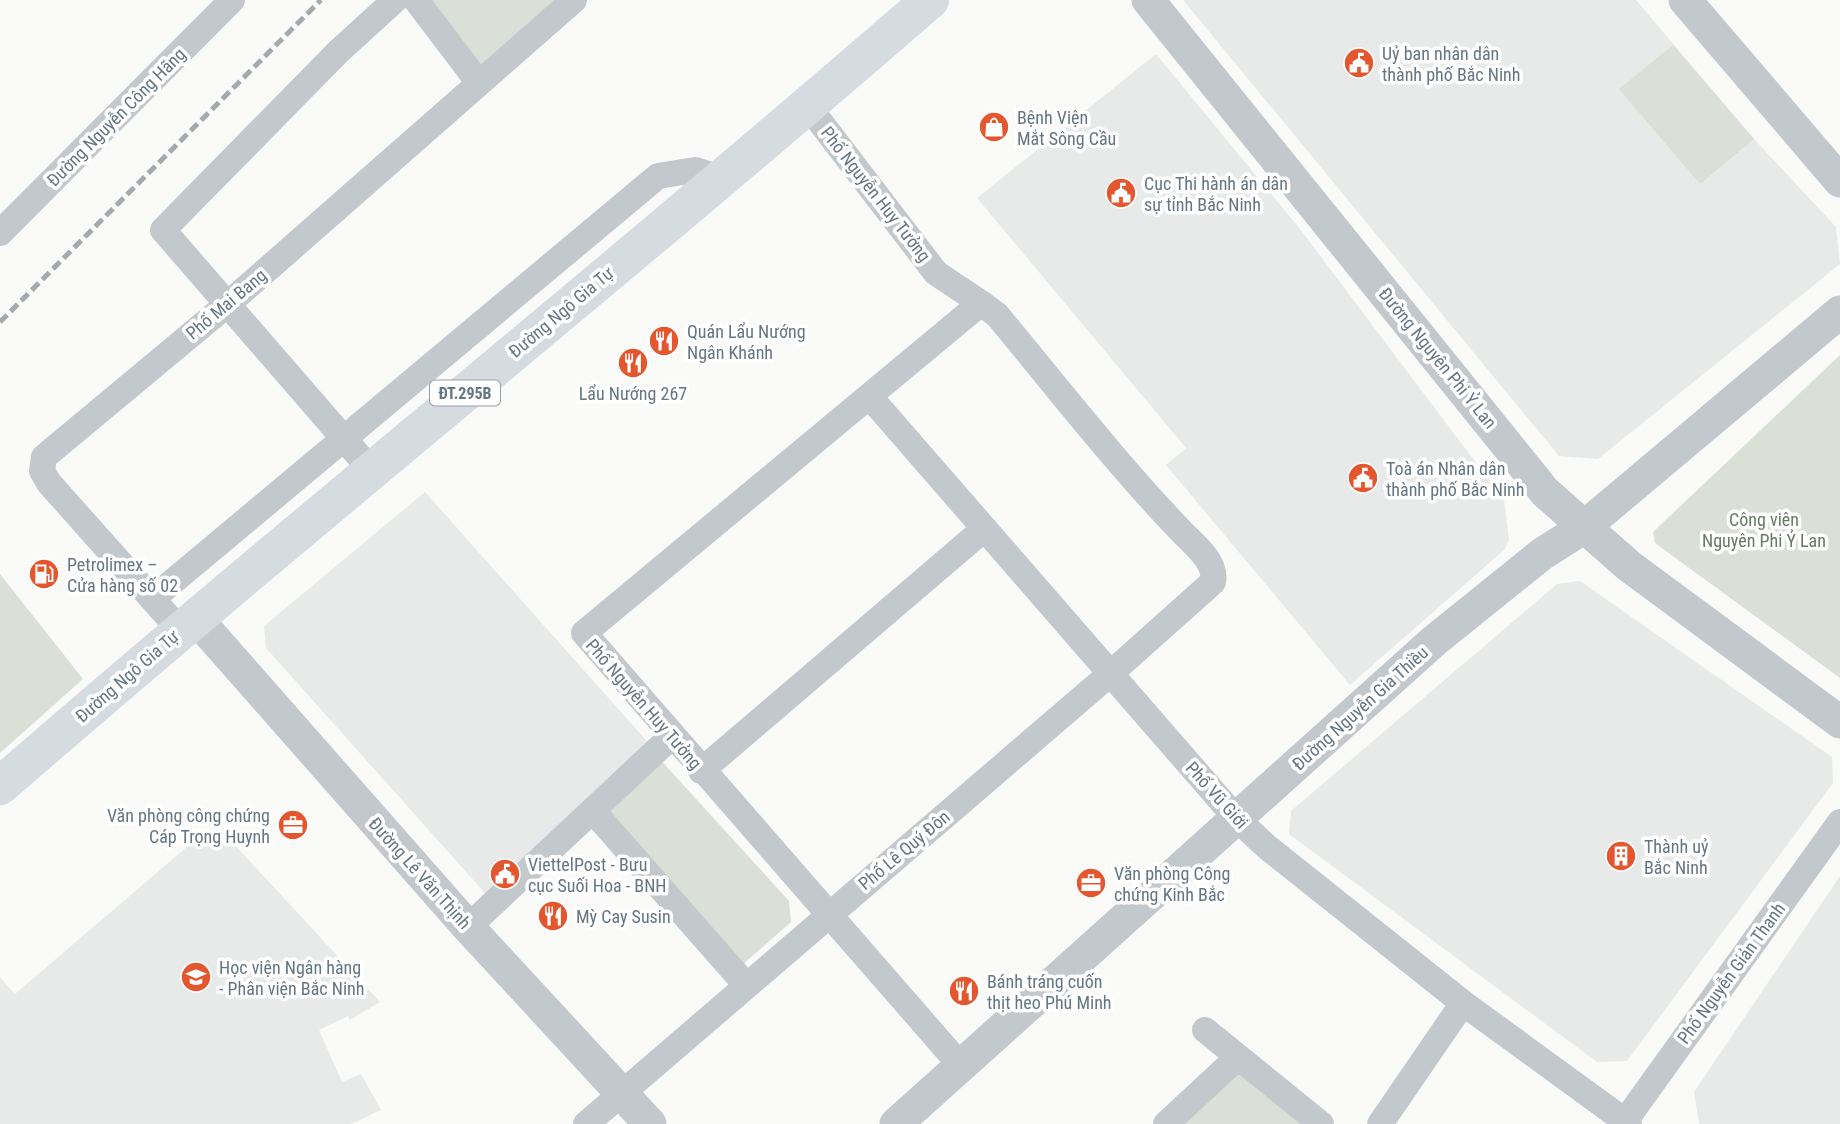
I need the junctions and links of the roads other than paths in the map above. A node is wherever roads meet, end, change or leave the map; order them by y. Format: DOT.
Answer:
graph roads {
  1 [pos="232,0"];
  2 [pos="395,0"];
  3 [pos="416,0"];
  4 [pos="574,0"];
  5 [pos="930,0"];
  6 [pos="1148,0"];
  7 [pos="1685,0"];
  8 [pos="479,83"];
  9 [pos="808,106"];
  10 [pos="720,178"];
  11 [pos="1840,181"];
  12 [pos="0,233"];
  13 [pos="229,303"];
  14 [pos="981,303"];
  15 [pos="1840,312"];
  16 [pos="870,397"];
  17 [pos="346,439"];
  18 [pos="372,471"];
  19 [pos="1583,528"];
  20 [pos="984,529"];
  21 [pos="1213,572"];
  22 [pos="152,599"];
  23 [pos="187,624"];
  24 [pos="1110,674"];
  25 [pos="1840,722"];
  26 [pos="671,736"];
  27 [pos="701,771"];
  28 [pos="0,786"];
  29 [pos="593,811"];
  30 [pos="1237,819"];
  31 [pos="1840,822"];
  32 [pos="830,913"];
  33 [pos="468,927"];
  34 [pos="747,985"];
  35 [pos="1463,1003"];
  36 [pos="1205,1030"];
  37 [pos="1237,1058"];
  38 [pos="962,1067"];
  39 [pos="621,1094"];
  40 [pos="1625,1123"];
  41 [pos="586,1124"];
  42 [pos="650,1124"];
  43 [pos="896,1124"];
  44 [pos="1166,1124"];
  45 [pos="1321,1124"];
  46 [pos="1380,1124"];
  1 -- 12 [label="street, Đường Nguyễn Công Hãng"];
  2 -- 13 [label="street"];
  3 -- 8 [label="street"];
  4 -- 8 [label="street, Phố Mai Bang"];
  5 -- 9 [label="main road, Đường Ngô Gia Tự / ĐT.295B"];
  6 -- 19 [label="street, Đường Nguyên Phi Ỷ Lan"];
  7 -- 11 [label="street"];
  8 -- 13 [label="street, Phố Mai Bang"];
  9 -- 10 [label="main road, Đường Ngô Gia Tự / ĐT.295B"];
  9 -- 14 [label="street, Phố Nguyễn Huy Tưởng"];
  10 -- 17 [label="street"];
  10 -- 18 [label="main road, Đường Ngô Gia Tự / ĐT.295B"];
  13 -- 17 [label="street"];
  13 -- 22 [label="street, Phố Mai Bang"];
  14 -- 16 [label="street, Phố Nguyễn Huy Tưởng"];
  14 -- 21 [label="street, Phố Nguyễn Huy Tưởng"];
  15 -- 19 [label="street, Đường Nguyễn Gia Thiều"];
  16 -- 20 [label="street, Phố Vũ Giới"];
  16 -- 26 [label="street, Phố Nguyễn Huy Tưởng"];
  17 -- 18 [label="street"];
  17 -- 22 [label="street"];
  18 -- 23 [label="main road, Đường Ngô Gia Tự / ĐT.295B"];
  19 -- 25 [label="street, Đường Nguyên Phi Ỷ Lan"];
  19 -- 30 [label="street, Đường Nguyễn Gia Thiều"];
  20 -- 24 [label="street, Phố Vũ Giới"];
  20 -- 27 [label="street"];
  21 -- 24 [label="street, Phố Lê Quý Đôn"];
  22 -- 23 [label="street, Phố Mai Bang"];
  23 -- 28 [label="main road, Đường Ngô Gia Tự / ĐT.295B"];
  23 -- 33 [label="street, Đường Lê Văn Thịnh"];
  24 -- 30 [label="street, Phố Vũ Giới"];
  24 -- 32 [label="street, Phố Lê Quý Đôn"];
  26 -- 27 [label="street, Phố Nguyễn Huy Tưởng"];
  26 -- 29 [label="street"];
  27 -- 32 [label="street, Phố Nguyễn Huy Tưởng"];
  29 -- 33 [label="street"];
  29 -- 34 [label="street"];
  30 -- 35 [label="street, Phố Vũ Giới"];
  30 -- 38 [label="street, Đường Nguyễn Gia Thiều"];
  31 -- 40 [label="street, Phố Nguyễn Giản Thanh"];
  32 -- 34 [label="street, Phố Lê Quý Đôn"];
  32 -- 38 [label="street, Phố Nguyễn Huy Tưởng"];
  33 -- 39 [label="street, Đường Lê Văn Thịnh"];
  34 -- 39 [label="street, Phố Lê Quý Đôn"];
  35 -- 40 [label="street, Phố Vũ Giới"];
  35 -- 46 [label="street"];
  36 -- 37 [label="street"];
  37 -- 44 [label="street"];
  37 -- 45 [label="street"];
  38 -- 43 [label="street, Đường Nguyễn Gia Thiều"];
  39 -- 41 [label="street, Phố Lê Quý Đôn"];
  39 -- 42 [label="street, Đường Lê Văn Thịnh"];
}
